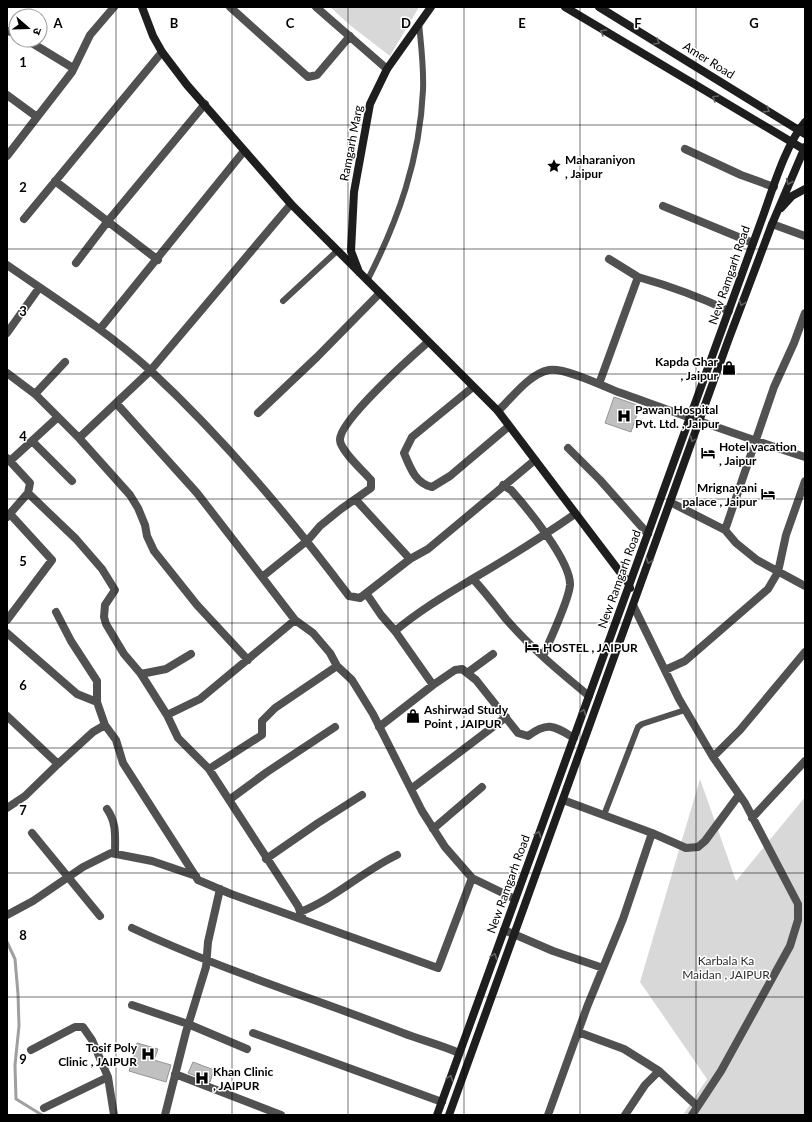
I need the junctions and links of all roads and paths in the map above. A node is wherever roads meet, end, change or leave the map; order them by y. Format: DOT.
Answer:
graph roads {
  1 [pos="142,7"];
  2 [pos="230,7"];
  3 [pos="316,7"];
  4 [pos="431,7"];
  5 [pos="565,7"];
  6 [pos="600,7"];
  7 [pos="109,9"];
  8 [pos="419,23"];
  9 [pos="350,36"];
  10 [pos="39,48"];
  11 [pos="162,52"];
  12 [pos="73,68"];
  13 [pos="388,69"];
  14 [pos="7,95"];
  15 [pos="205,104"];
  16 [pos="37,117"];
  17 [pos="805,122"];
  18 [pos="802,132"];
  19 [pos="792,143"];
  20 [pos="685,149"];
  21 [pos="805,149"];
  22 [pos="244,152"];
  23 [pos="7,156"];
  24 [pos="55,181"];
  25 [pos="774,187"];
  26 [pos="805,189"];
  27 [pos="291,204"];
  28 [pos="663,206"];
  29 [pos="24,219"];
  30 [pos="108,221"];
  31 [pos="772,224"];
  32 [pos="805,236"];
  33 [pos="753,243"];
  34 [pos="337,251"];
  35 [pos="609,259"];
  36 [pos="158,260"];
  37 [pos="76,263"];
  38 [pos="7,265"];
  39 [pos="360,275"];
  40 [pos="638,278"];
  41 [pos="367,281"];
  42 [pos="40,288"];
  43 [pos="380,294"];
  44 [pos="283,301"];
  45 [pos="729,312"];
  46 [pos="805,312"];
  47 [pos="100,329"];
  48 [pos="7,333"];
  49 [pos="427,343"];
  50 [pos="65,362"];
  51 [pos="150,371"];
  52 [pos="7,373"];
  53 [pos="599,384"];
  54 [pos="473,388"];
  55 [pos="35,394"];
  56 [pos="116,403"];
  57 [pos="498,411"];
  58 [pos="258,413"];
  59 [pos="58,417"];
  60 [pos="691,417"];
  61 [pos="700,420"];
  62 [pos="509,426"];
  63 [pos="79,438"];
  64 [pos="32,441"];
  65 [pos="757,441"];
  66 [pos="568,448"];
  67 [pos="805,458"];
  68 [pos="8,459"];
  69 [pos="535,460"];
  70 [pos="805,480"];
  71 [pos="72,481"];
  72 [pos="504,485"];
  73 [pos="28,494"];
  74 [pos="356,500"];
  75 [pos="670,502"];
  76 [pos="575,514"];
  77 [pos="8,516"];
  78 [pos="725,530"];
  79 [pos="546,534"];
  80 [pos="648,534"];
  81 [pos="308,540"];
  82 [pos="410,559"];
  83 [pos="778,572"];
  84 [pos="262,577"];
  85 [pos="473,579"];
  86 [pos="630,584"];
  87 [pos="805,586"];
  88 [pos="366,593"];
  89 [pos="633,605"];
  90 [pos="56,612"];
  91 [pos="7,620"];
  92 [pos="296,620"];
  93 [pos="395,631"];
  94 [pos="7,633"];
  95 [pos="805,652"];
  96 [pos="191,654"];
  97 [pos="493,654"];
  98 [pos="543,656"];
  99 [pos="248,660"];
  100 [pos="337,666"];
  101 [pos="664,670"];
  102 [pos="468,673"];
  103 [pos="140,674"];
  104 [pos="433,685"];
  105 [pos="589,696"];
  106 [pos="97,702"];
  107 [pos="685,710"];
  108 [pos="167,715"];
  109 [pos="7,716"];
  110 [pos="506,717"];
  111 [pos="105,724"];
  112 [pos="335,727"];
  113 [pos="379,727"];
  114 [pos="574,738"];
  115 [pos="713,757"];
  116 [pos="805,761"];
  117 [pos="58,764"];
  118 [pos="210,770"];
  119 [pos="482,787"];
  120 [pos="411,789"];
  121 [pos="362,795"];
  122 [pos="740,796"];
  123 [pos="229,800"];
  124 [pos="563,800"];
  125 [pos="7,808"];
  126 [pos="107,809"];
  127 [pos="604,815"];
  128 [pos="752,818"];
  129 [pos="433,829"];
  130 [pos="32,833"];
  131 [pos="652,833"];
  132 [pos="115,854"];
  133 [pos="397,855"];
  134 [pos="266,859"];
  135 [pos="69,876"];
  136 [pos="196,876"];
  137 [pos="472,878"];
  138 [pos="220,889"];
  139 [pos="515,899"];
  140 [pos="9,914"];
  141 [pos="100,916"];
  142 [pos="302,916"];
  143 [pos="132,928"];
  144 [pos="504,930"];
  145 [pos="514,935"];
  146 [pos="206,958"];
  147 [pos="603,968"];
  148 [pos="132,1005"];
  149 [pos="188,1024"];
  150 [pos="578,1032"];
  151 [pos="253,1033"];
  152 [pos="247,1049"];
  153 [pos="31,1050"];
  154 [pos="460,1053"];
  155 [pos="659,1071"];
  156 [pos="175,1074"];
  157 [pos="108,1077"];
  158 [pos="442,1102"];
  159 [pos="698,1106"];
  160 [pos="44,1108"];
  161 [pos="114,1115"];
  162 [pos="165,1115"];
  163 [pos="281,1115"];
  164 [pos="437,1115"];
  165 [pos="449,1115"];
  166 [pos="548,1115"];
  167 [pos="625,1115"];
  168 [pos="692,1115"];
  1 -- 11 [label="street"];
  2 -- 9 [label="street"];
  3 -- 9 [label="street"];
  4 -- 8 [label="street, Ramgarh Marg"];
  19 -- 5 [label="street, New Ramgarh Road, one-way"];
  6 -- 18 [label="street, Amer Road, one-way"];
  7 -- 12 [label="street"];
  8 -- 13 [label="street, Ramgarh Marg"];
  8 -- 41 [label="lane"];
  9 -- 13 [label="street"];
  10 -- 12 [label="street"];
  11 -- 15 [label="street"];
  11 -- 24 [label="street"];
  12 -- 16 [label="street"];
  13 -- 39 [label="street, Ramgarh Marg"];
  14 -- 16 [label="street"];
  15 -- 22 [label="street"];
  15 -- 30 [label="street"];
  16 -- 23 [label="street"];
  17 -- 18 [label="street, New Ramgarh Road"];
  18 -- 19 [label="street, New Ramgarh Road"];
  19 -- 21 [label="street, New Ramgarh Road"];
  19 -- 25 [label="street, New Ramgarh Road"];
  20 -- 25 [label="street"];
  21 -- 31 [label="street, New Ramgarh Road, one-way"];
  22 -- 27 [label="street"];
  22 -- 36 [label="street"];
  24 -- 29 [label="street"];
  24 -- 30 [label="street"];
  25 -- 33 [label="street, New Ramgarh Road"];
  26 -- 31 [label="street"];
  27 -- 34 [label="street"];
  27 -- 51 [label="street"];
  28 -- 33 [label="street"];
  30 -- 36 [label="street"];
  30 -- 37 [label="street"];
  31 -- 32 [label="street"];
  31 -- 61 [label="street, New Ramgarh Road, one-way"];
  33 -- 45 [label="street, New Ramgarh Road"];
  34 -- 39 [label="street"];
  34 -- 44 [label="lane"];
  35 -- 40 [label="street"];
  36 -- 47 [label="street"];
  38 -- 42 [label="street"];
  39 -- 41 [label="street"];
  40 -- 45 [label="street"];
  40 -- 53 [label="street"];
  41 -- 43 [label="street"];
  42 -- 47 [label="street"];
  42 -- 48 [label="street"];
  43 -- 49 [label="street"];
  43 -- 58 [label="street"];
  45 -- 60 [label="street, New Ramgarh Road"];
  46 -- 65 [label="street"];
  47 -- 51 [label="street"];
  49 -- 54 [label="street"];
  49 -- 74 [label="street"];
  50 -- 55 [label="street"];
  51 -- 56 [label="street"];
  51 -- 81 [label="street"];
  52 -- 55 [label="street"];
  53 -- 57 [label="street"];
  53 -- 60 [label="street"];
  54 -- 57 [label="street"];
  54 -- 62 [label="street"];
  55 -- 59 [label="street"];
  56 -- 63 [label="street"];
  56 -- 84 [label="street"];
  57 -- 62 [label="street"];
  59 -- 63 [label="street"];
  59 -- 64 [label="street"];
  60 -- 61 [label="street"];
  60 -- 80 [label="street, New Ramgarh Road"];
  61 -- 65 [label="street"];
  61 -- 75 [label="street, New Ramgarh Road, one-way"];
  62 -- 69 [label="street"];
  63 -- 99 [label="street"];
  64 -- 68 [label="street"];
  64 -- 71 [label="street"];
  65 -- 67 [label="street"];
  65 -- 78 [label="street"];
  66 -- 80 [label="street"];
  68 -- 73 [label="street"];
  69 -- 72 [label="street"];
  69 -- 76 [label="street"];
  70 -- 83 [label="street"];
  72 -- 79 [label="street"];
  72 -- 82 [label="street"];
  73 -- 77 [label="street"];
  73 -- 103 [label="street"];
  74 -- 81 [label="street"];
  74 -- 82 [label="street"];
  75 -- 78 [label="street"];
  75 -- 89 [label="street, New Ramgarh Road, one-way"];
  76 -- 79 [label="street"];
  76 -- 86 [label="street"];
  77 -- 91 [label="street"];
  78 -- 83 [label="street"];
  79 -- 85 [label="street"];
  79 -- 98 [label="street"];
  80 -- 86 [label="street, New Ramgarh Road"];
  81 -- 84 [label="street"];
  81 -- 88 [label="street"];
  82 -- 88 [label="street"];
  83 -- 87 [label="street"];
  83 -- 101 [label="street"];
  84 -- 92 [label="street"];
  85 -- 93 [label="street"];
  85 -- 98 [label="street"];
  86 -- 89 [label="street"];
  86 -- 105 [label="street, New Ramgarh Road"];
  88 -- 93 [label="street"];
  89 -- 101 [label="street"];
  89 -- 124 [label="street, New Ramgarh Road"];
  90 -- 106 [label="street"];
  92 -- 99 [label="street"];
  92 -- 100 [label="street"];
  93 -- 104 [label="street"];
  94 -- 106 [label="street"];
  95 -- 115 [label="street"];
  96 -- 103 [label="street"];
  97 -- 102 [label="street"];
  98 -- 105 [label="street"];
  99 -- 108 [label="street"];
  100 -- 113 [label="street"];
  100 -- 118 [label="street"];
  101 -- 107 [label="street"];
  102 -- 104 [label="street"];
  102 -- 110 [label="street"];
  103 -- 108 [label="street"];
  104 -- 113 [label="street"];
  114 -- 105 [label="street, New Ramgarh Road, one-way"];
  106 -- 111 [label="street"];
  107 -- 115 [label="street"];
  107 -- 127 [label="lane"];
  108 -- 118 [label="street"];
  109 -- 117 [label="street"];
  110 -- 114 [label="street"];
  110 -- 120 [label="street"];
  111 -- 117 [label="street"];
  111 -- 136 [label="street"];
  112 -- 123 [label="street"];
  113 -- 120 [label="street"];
  139 -- 114 [label="street, New Ramgarh Road, one-way"];
  115 -- 122 [label="street"];
  116 -- 128 [label="street"];
  117 -- 125 [label="street"];
  118 -- 123 [label="street"];
  119 -- 129 [label="street"];
  120 -- 129 [label="street"];
  121 -- 134 [label="street"];
  122 -- 128 [label="street"];
  122 -- 131 [label="street"];
  123 -- 134 [label="street"];
  124 -- 127 [label="street"];
  124 -- 145 [label="street, New Ramgarh Road"];
  126 -- 132 [label="street"];
  127 -- 131 [label="street"];
  128 -- 159 [label="street"];
  129 -- 137 [label="street"];
  130 -- 135 [label="street"];
  131 -- 147 [label="street"];
  132 -- 135 [label="street"];
  132 -- 136 [label="street"];
  133 -- 142 [label="street"];
  134 -- 142 [label="street"];
  135 -- 140 [label="street"];
  135 -- 141 [label="street"];
  136 -- 138 [label="street"];
  137 -- 139 [label="street"];
  137 -- 142 [label="street"];
  138 -- 142 [label="street"];
  138 -- 146 [label="street"];
  139 -- 144 [label="street, New Ramgarh Road"];
  143 -- 146 [label="street"];
  144 -- 145 [label="street"];
  154 -- 144 [label="street, New Ramgarh Road, one-way"];
  145 -- 147 [label="street"];
  145 -- 165 [label="street, New Ramgarh Road"];
  146 -- 149 [label="street"];
  146 -- 154 [label="street"];
  147 -- 150 [label="street"];
  148 -- 149 [label="street"];
  149 -- 152 [label="street"];
  149 -- 156 [label="street"];
  150 -- 155 [label="street"];
  150 -- 166 [label="street"];
  151 -- 158 [label="street"];
  153 -- 157 [label="street"];
  158 -- 154 [label="street, New Ramgarh Road, one-way"];
  155 -- 159 [label="street"];
  155 -- 167 [label="street"];
  156 -- 162 [label="street"];
  156 -- 163 [label="street"];
  157 -- 160 [label="street"];
  157 -- 161 [label="street"];
  158 -- 164 [label="street, New Ramgarh Road"];
  159 -- 168 [label="street"];
}
